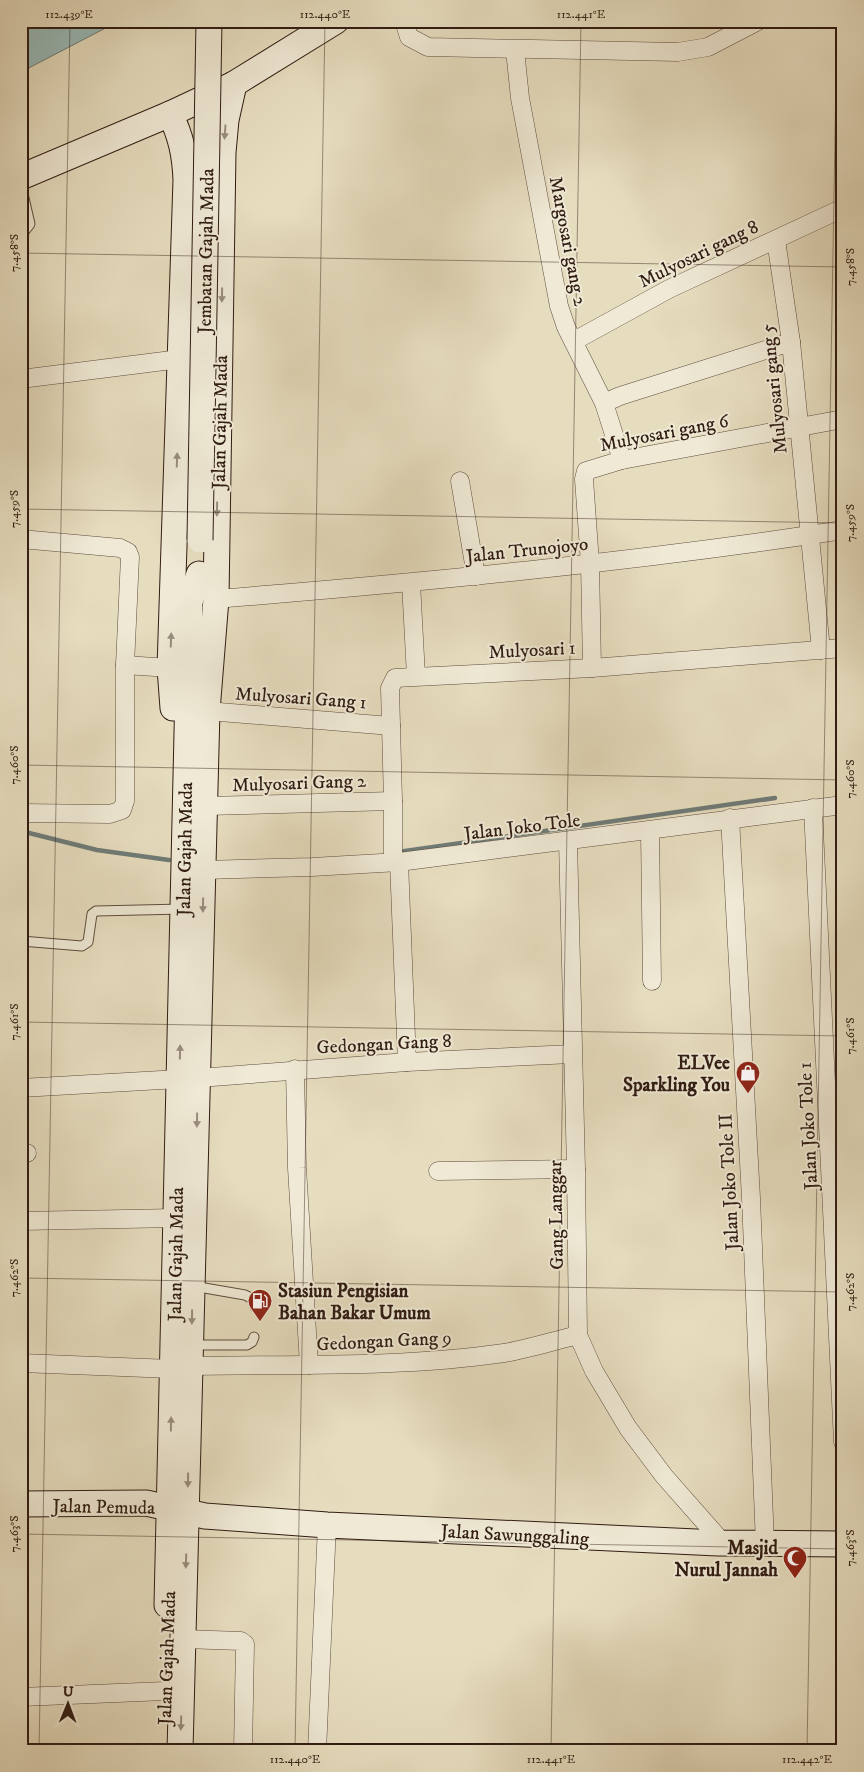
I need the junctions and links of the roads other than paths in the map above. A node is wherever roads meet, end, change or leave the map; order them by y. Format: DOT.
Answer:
graph roads {
  1 [pos="209,21"];
  2 [pos="336,21"];
  3 [pos="404,21"];
  4 [pos="758,21"];
  5 [pos="515,50"];
  6 [pos="234,84"];
  7 [pos="170,114"];
  8 [pos="223,176"];
  9 [pos="21,177"];
  10 [pos="186,180"];
  11 [pos="21,184"];
  12 [pos="843,208"];
  13 [pos="223,228"];
  14 [pos="186,229"];
  15 [pos="21,236"];
  16 [pos="776,240"];
  17 [pos="574,341"];
  18 [pos="791,342"];
  19 [pos="180,359"];
  20 [pos="21,379"];
  21 [pos="604,403"];
  22 [pos="843,420"];
  23 [pos="798,427"];
  24 [pos="622,460"];
  25 [pos="460,481"];
  26 [pos="843,530"];
  27 [pos="810,535"];
  28 [pos="21,539"];
  29 [pos="590,563"];
  30 [pos="199,574"];
  31 [pos="476,576"];
  32 [pos="411,583"];
  33 [pos="216,599"];
  34 [pos="843,648"];
  35 [pos="821,650"];
  36 [pos="125,665"];
  37 [pos="170,668"];
  38 [pos="592,668"];
  39 [pos="416,676"];
  40 [pos="207,711"];
  41 [pos="391,726"];
  42 [pos="197,759"];
  43 [pos="393,801"];
  44 [pos="843,805"];
  45 [pos="206,806"];
  46 [pos="813,808"];
  47 [pos="21,813"];
  48 [pos="730,818"];
  49 [pos="650,831"];
  50 [pos="568,841"];
  51 [pos="394,858"];
  52 [pos="204,870"];
  53 [pos="183,909"];
  54 [pos="21,941"];
  55 [pos="652,980"];
  56 [pos="572,1054"];
  57 [pos="407,1062"];
  58 [pos="295,1069"];
  59 [pos="189,1078"];
  60 [pos="21,1088"];
  61 [pos="576,1169"];
  62 [pos="438,1171"];
  63 [pos="176,1218"];
  64 [pos="21,1221"];
  65 [pos="193,1286"];
  66 [pos="255,1307"];
  67 [pos="578,1335"];
  68 [pos="254,1336"];
  69 [pos="180,1362"];
  70 [pos="21,1363"];
  71 [pos="309,1365"];
  72 [pos="843,1442"];
  73 [pos="21,1504"];
  74 [pos="178,1510"];
  75 [pos="327,1525"];
  76 [pos="718,1543"];
  77 [pos="765,1544"];
  78 [pos="843,1544"];
  79 [pos="184,1639"];
  80 [pos="165,1691"];
  81 [pos="21,1697"];
  82 [pos="163,1751"];
  83 [pos="180,1751"];
  84 [pos="242,1751"];
  85 [pos="317,1751"];
  1 -- 30 [label="main road, Jembatan Gajah Mada, bridge"];
  2 -- 6 [label="main road"];
  3 -- 5 [label="street"];
  4 -- 5 [label="street"];
  5 -- 17 [label="street, Margosari gang 2"];
  6 -- 7 [label="main road"];
  6 -- 8 [label="main road, Jalan Gajah Mada, one-way"];
  7 -- 9 [label="main road"];
  7 -- 10 [label="main road, Jalan Gajah Mada"];
  8 -- 10 [label="main road"];
  8 -- 13 [label="main road, Jalan Gajah Mada"];
  10 -- 14 [label="main road, Jalan Gajah Mada"];
  11 -- 15 [label="lane"];
  12 -- 16 [label="street, Mulyosari gang 8"];
  13 -- 14 [label="main road"];
  13 -- 33 [label="main road, Jalan Gajah Mada, one-way"];
  14 -- 19 [label="main road, Jalan Gajah Mada"];
  16 -- 17 [label="street, Mulyosari gang 8"];
  16 -- 18 [label="street, Mulyosari gang 5"];
  17 -- 21 [label="street, Margosari gang 2"];
  18 -- 21 [label="street"];
  18 -- 23 [label="street, Mulyosari gang 5"];
  19 -- 20 [label="street"];
  37 -- 19 [label="main road, Jalan Gajah Mada, one-way"];
  21 -- 24 [label="street, Margosari gang 2"];
  22 -- 23 [label="street, Mulyosari gang 6"];
  23 -- 24 [label="street, Mulyosari gang 6"];
  23 -- 27 [label="street, Mulyosari gang 5"];
  24 -- 29 [label="street, Mulyosari gang 6"];
  25 -- 31 [label="street"];
  26 -- 27 [label="street, Jalan Trunojoyo"];
  27 -- 29 [label="street, Jalan Trunojoyo"];
  27 -- 35 [label="street"];
  28 -- 36 [label="street"];
  29 -- 31 [label="street, Jalan Trunojoyo"];
  29 -- 38 [label="street, Mulyosari gang 6"];
  30 -- 42 [label="main road, Jalan Gajah Mada"];
  31 -- 32 [label="street, Jalan Trunojoyo"];
  32 -- 33 [label="street, Jalan Trunojoyo"];
  32 -- 39 [label="street"];
  33 -- 40 [label="main road, Jalan Gajah Mada"];
  34 -- 35 [label="street, Mulyosari 1"];
  35 -- 38 [label="street, Mulyosari 1"];
  36 -- 37 [label="street"];
  36 -- 47 [label="street"];
  37 -- 42 [label="main road, Jalan Gajah Mada"];
  38 -- 39 [label="street, Mulyosari 1"];
  39 -- 41 [label="street, Mulyosari 1"];
  40 -- 41 [label="street, Mulyosari Gang 1"];
  40 -- 42 [label="main road, Jalan Gajah Mada"];
  41 -- 43 [label="street, Mulyosari 1"];
  42 -- 45 [label="main road, Jalan Gajah Mada"];
  42 -- 53 [label="main road, Jalan Gajah Mada"];
  43 -- 45 [label="street, Mulyosari Gang 2"];
  43 -- 51 [label="street, Mulyosari 1"];
  44 -- 46 [label="street, Jalan Joko Tole"];
  45 -- 52 [label="main road, Jalan Gajah Mada"];
  46 -- 48 [label="street, Jalan Joko Tole"];
  46 -- 72 [label="street, Jalan Joko Tole 1"];
  48 -- 49 [label="street, Jalan Joko Tole"];
  48 -- 77 [label="street, Jalan Joko Tole II"];
  49 -- 50 [label="street, Jalan Joko Tole"];
  49 -- 55 [label="street"];
  50 -- 51 [label="street, Jalan Joko Tole"];
  50 -- 56 [label="street, Gang Langgar"];
  51 -- 52 [label="street, Jalan Joko Tole"];
  51 -- 57 [label="street, Mulyosari 1"];
  52 -- 59 [label="main road, Jalan Gajah Mada, one-way"];
  53 -- 54 [label="lane"];
  59 -- 53 [label="main road, Jalan Gajah Mada, one-way"];
  56 -- 57 [label="street, Gedongan Gang 8"];
  56 -- 61 [label="street, Gang Langgar"];
  57 -- 58 [label="street, Gedongan Gang 8"];
  58 -- 59 [label="street, Gedongan Gang 8"];
  58 -- 71 [label="street"];
  59 -- 60 [label="street, Gedongan Gang 8"];
  59 -- 63 [label="main road, Jalan Gajah Mada"];
  59 -- 65 [label="main road, Jalan Gajah Mada, one-way"];
  61 -- 62 [label="street"];
  61 -- 67 [label="street, Gang Langgar"];
  63 -- 64 [label="street"];
  63 -- 69 [label="main road, Jalan Gajah Mada"];
  65 -- 66 [label="lane"];
  65 -- 69 [label="main road, Jalan Gajah Mada, one-way"];
  67 -- 71 [label="street, Gedongan Gang 9"];
  67 -- 76 [label="street, Gang Langgar"];
  68 -- 69 [label="lane"];
  69 -- 70 [label="street, Gedongan Gang 9"];
  69 -- 71 [label="street, Gedongan Gang 9"];
  69 -- 74 [label="main road, Jalan Gajah Mada"];
  73 -- 74 [label="main road, Jalan Pemuda"];
  74 -- 75 [label="main road, Jalan Sawunggaling"];
  74 -- 79 [label="main road, Jalan Gajah Mada, one-way"];
  74 -- 80 [label="main road, Jalan Gajah Mada"];
  75 -- 76 [label="main road, Jalan Sawunggaling"];
  75 -- 85 [label="street"];
  76 -- 77 [label="main road, Jalan Sawunggaling"];
  77 -- 78 [label="main road, Jalan Sawunggaling"];
  79 -- 83 [label="main road, Jalan Gajah Mada, one-way"];
  79 -- 84 [label="street"];
  80 -- 81 [label="street"];
  80 -- 82 [label="main road, Jalan Gajah Mada"];
}
